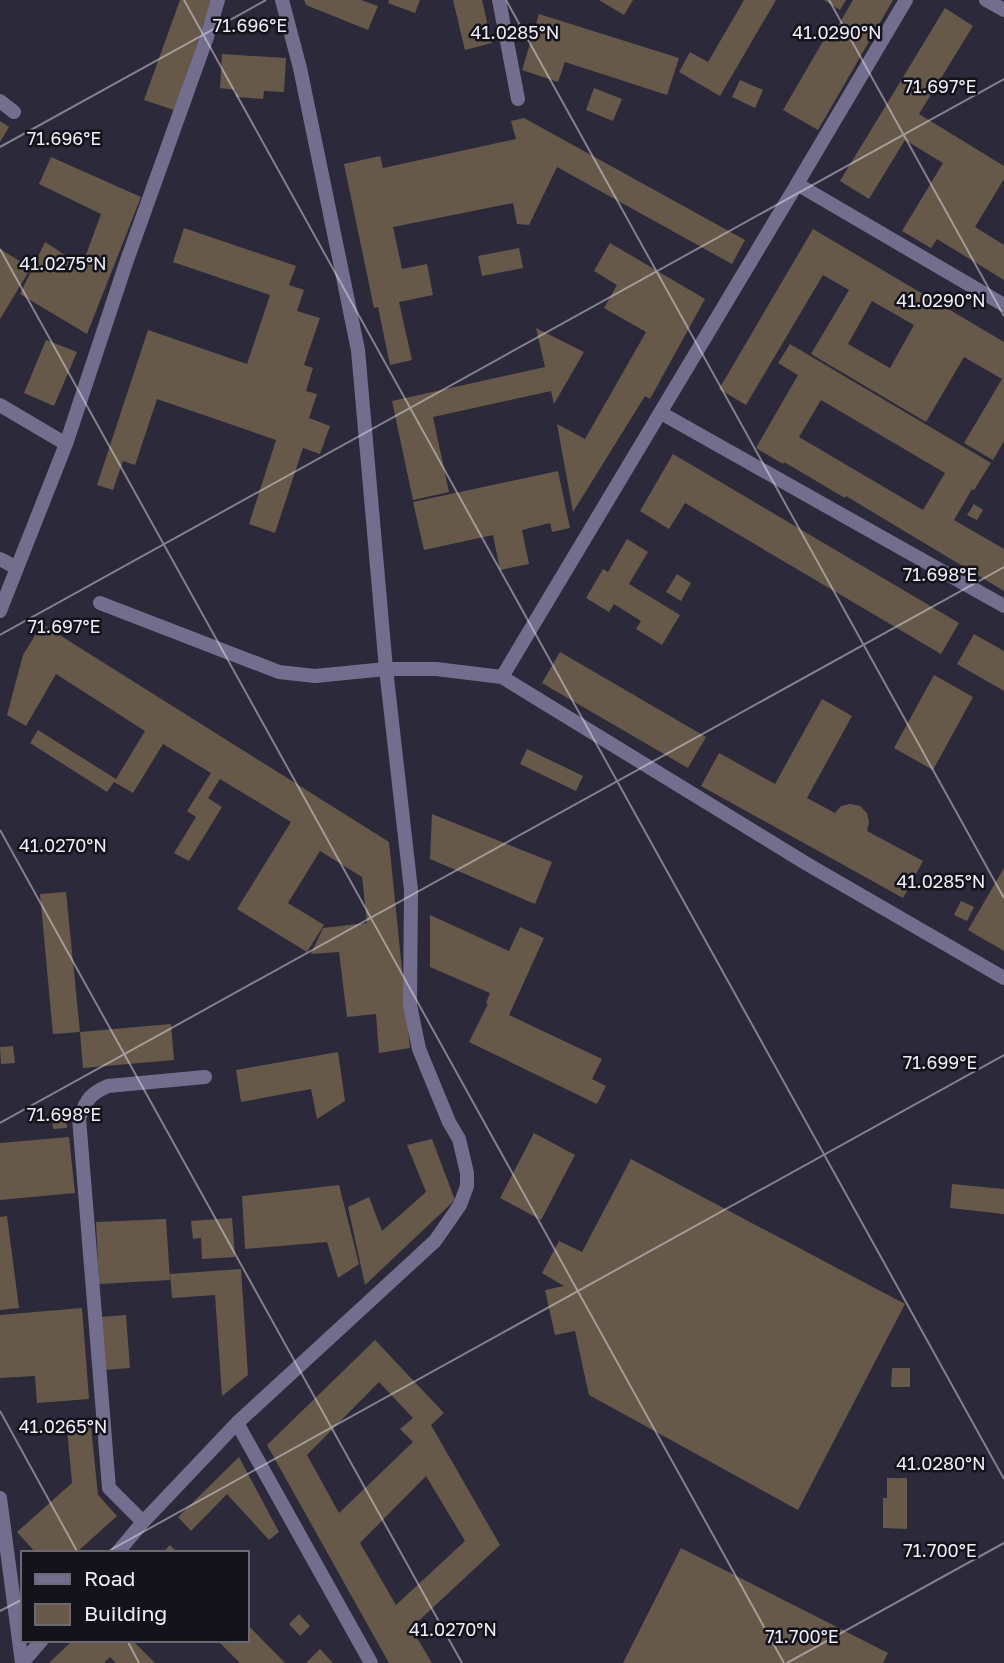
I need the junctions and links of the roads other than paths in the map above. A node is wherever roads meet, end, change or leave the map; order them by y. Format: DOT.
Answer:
graph roads {
  1 [pos="219,0"];
  2 [pos="282,0"];
  3 [pos="499,0"];
  4 [pos="906,0"];
  5 [pos="986,0"];
  6 [pos="1004,10"];
  7 [pos="518,99"];
  8 [pos="0,101"];
  9 [pos="14,112"];
  10 [pos="797,184"];
  11 [pos="1004,305"];
  12 [pos="0,405"];
  13 [pos="661,413"];
  14 [pos="66,444"];
  15 [pos="0,559"];
  16 [pos="17,568"];
  17 [pos="100,603"];
  18 [pos="1004,606"];
  19 [pos="0,611"];
  20 [pos="386,669"];
  21 [pos="502,677"];
  22 [pos="1004,978"];
  23 [pos="205,1077"];
  24 [pos="237,1423"];
  25 [pos="0,1498"];
  26 [pos="143,1522"];
  27 [pos="119,1551"];
  28 [pos="40,1642"];
  29 [pos="22,1663"];
  30 [pos="371,1663"];
  1 -- 14 [label="street"];
  2 -- 20 [label="street"];
  3 -- 7 [label="street"];
  4 -- 10 [label="street"];
  5 -- 6 [label="street"];
  8 -- 9 [label="street"];
  10 -- 11 [label="street"];
  10 -- 13 [label="street"];
  12 -- 14 [label="street"];
  13 -- 18 [label="street"];
  13 -- 21 [label="street"];
  14 -- 16 [label="street"];
  15 -- 16 [label="street"];
  16 -- 19 [label="street"];
  17 -- 20 [label="street"];
  20 -- 21 [label="street"];
  20 -- 24 [label="street"];
  21 -- 22 [label="street"];
  23 -- 26 [label="street"];
  24 -- 26 [label="street"];
  24 -- 30 [label="street"];
  25 -- 29 [label="street"];
  26 -- 27 [label="street"];
  28 -- 29 [label="street"];
}
